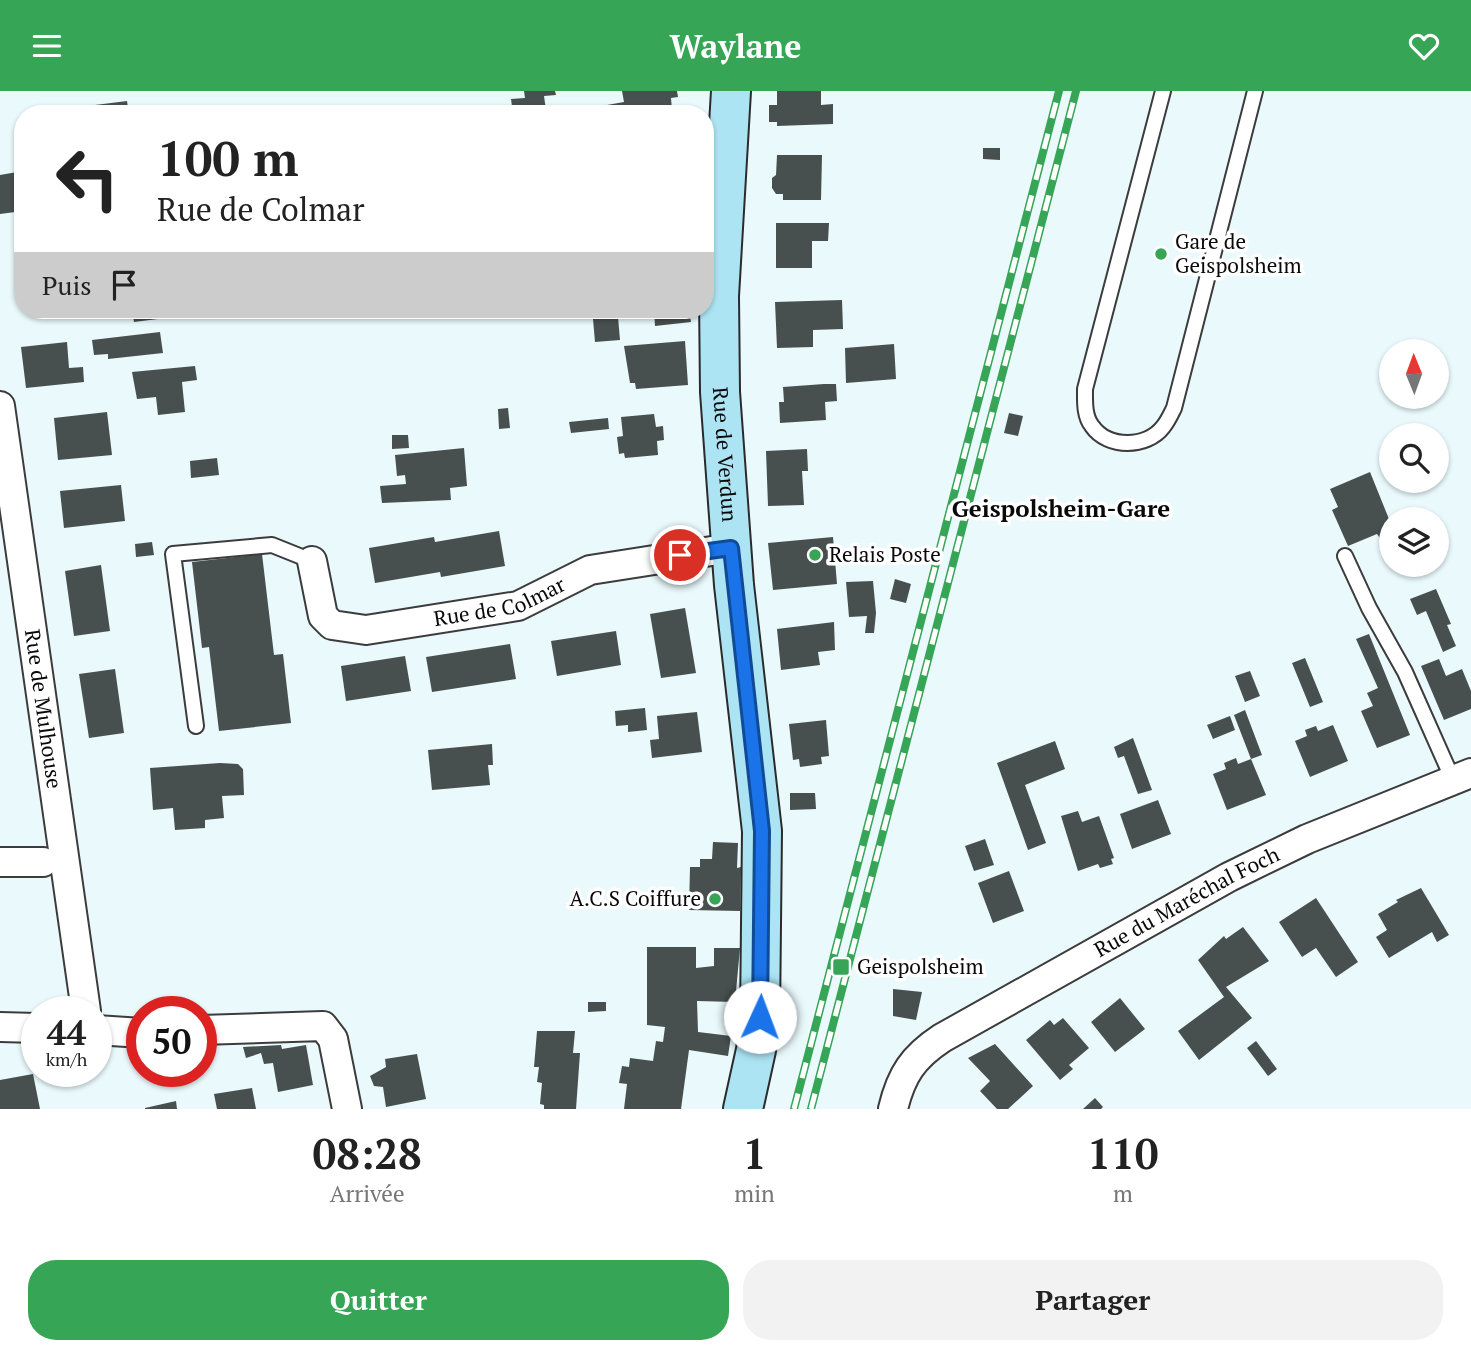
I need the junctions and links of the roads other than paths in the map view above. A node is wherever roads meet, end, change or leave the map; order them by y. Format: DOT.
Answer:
graph roads {
  1 [pos="731,91"];
  2 [pos="1163,91"];
  3 [pos="1255,91"];
  4 [pos="0,407"];
  5 [pos="731,548"];
  6 [pos="1345,556"];
  7 [pos="312,561"];
  8 [pos="195,726"];
  9 [pos="1462,776"];
  10 [pos="0,862"];
  11 [pos="43,862"];
  12 [pos="84,996"];
  13 [pos="0,1027"];
  14 [pos="21,1028"];
  15 [pos="217,1029"];
  16 [pos="347,1109"];
  17 [pos="743,1109"];
  18 [pos="893,1109"];
  1 -- 5 [label="main road, Rue de Verdun"];
  2 -- 3 [label="lane"];
  4 -- 12 [label="street, Rue de Mulhouse"];
  5 -- 7 [label="street, Rue de Colmar"];
  5 -- 17 [label="main road, Rue de Verdun"];
  6 -- 9 [label="lane"];
  7 -- 8 [label="lane"];
  9 -- 18 [label="street, Rue du Maréchal Foch"];
  10 -- 11 [label="street"];
  13 -- 14 [label="street"];
  15 -- 16 [label="street"];
}
